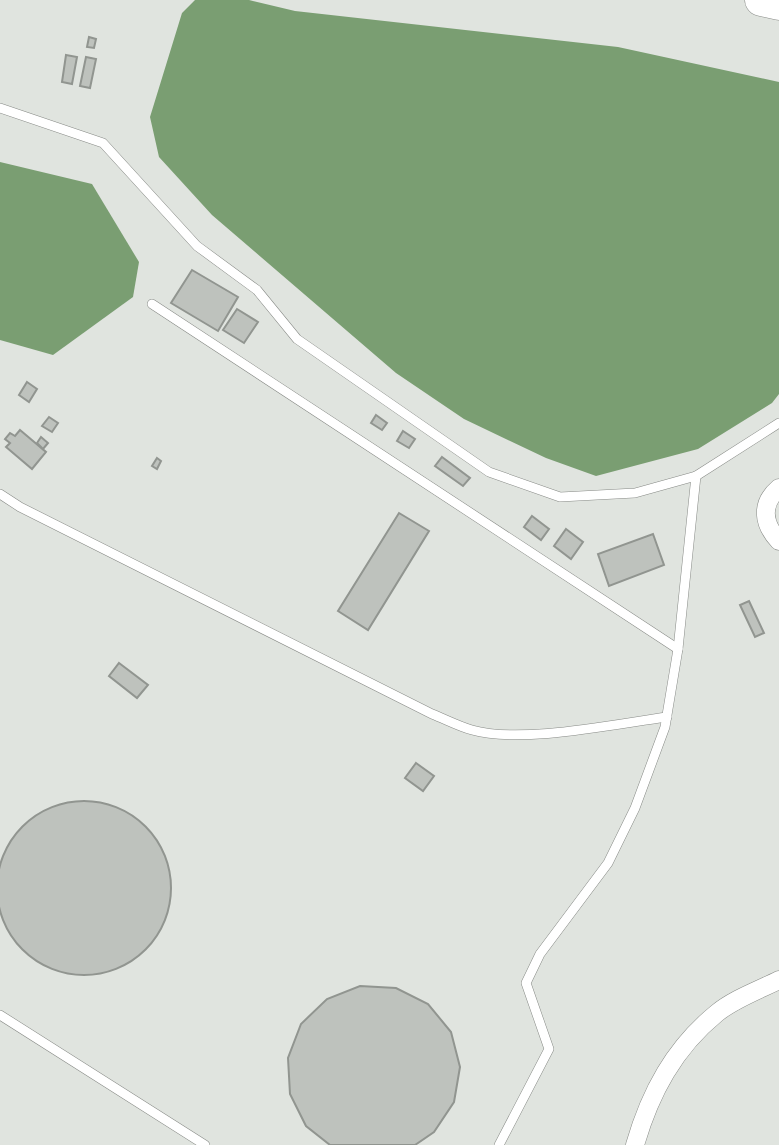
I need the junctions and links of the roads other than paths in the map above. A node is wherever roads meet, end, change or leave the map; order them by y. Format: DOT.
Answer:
graph roads {
  1 [pos="761,0"];
  2 [pos="779,4"];
  3 [pos="0,108"];
  4 [pos="152,304"];
  5 [pos="779,424"];
  6 [pos="696,475"];
  7 [pos="779,488"];
  8 [pos="0,494"];
  9 [pos="779,541"];
  10 [pos="678,649"];
  11 [pos="667,717"];
  12 [pos="779,980"];
  13 [pos="0,1015"];
  14 [pos="205,1145"];
  15 [pos="499,1145"];
  16 [pos="635,1145"];
  1 -- 2 [label="highway"];
  3 -- 6 [label="lane"];
  4 -- 10 [label="lane"];
  5 -- 6 [label="lane"];
  6 -- 10 [label="lane"];
  7 -- 9 [label="street"];
  8 -- 11 [label="lane"];
  10 -- 11 [label="lane"];
  11 -- 15 [label="lane"];
  12 -- 16 [label="street"];
  13 -- 14 [label="lane"];
}
